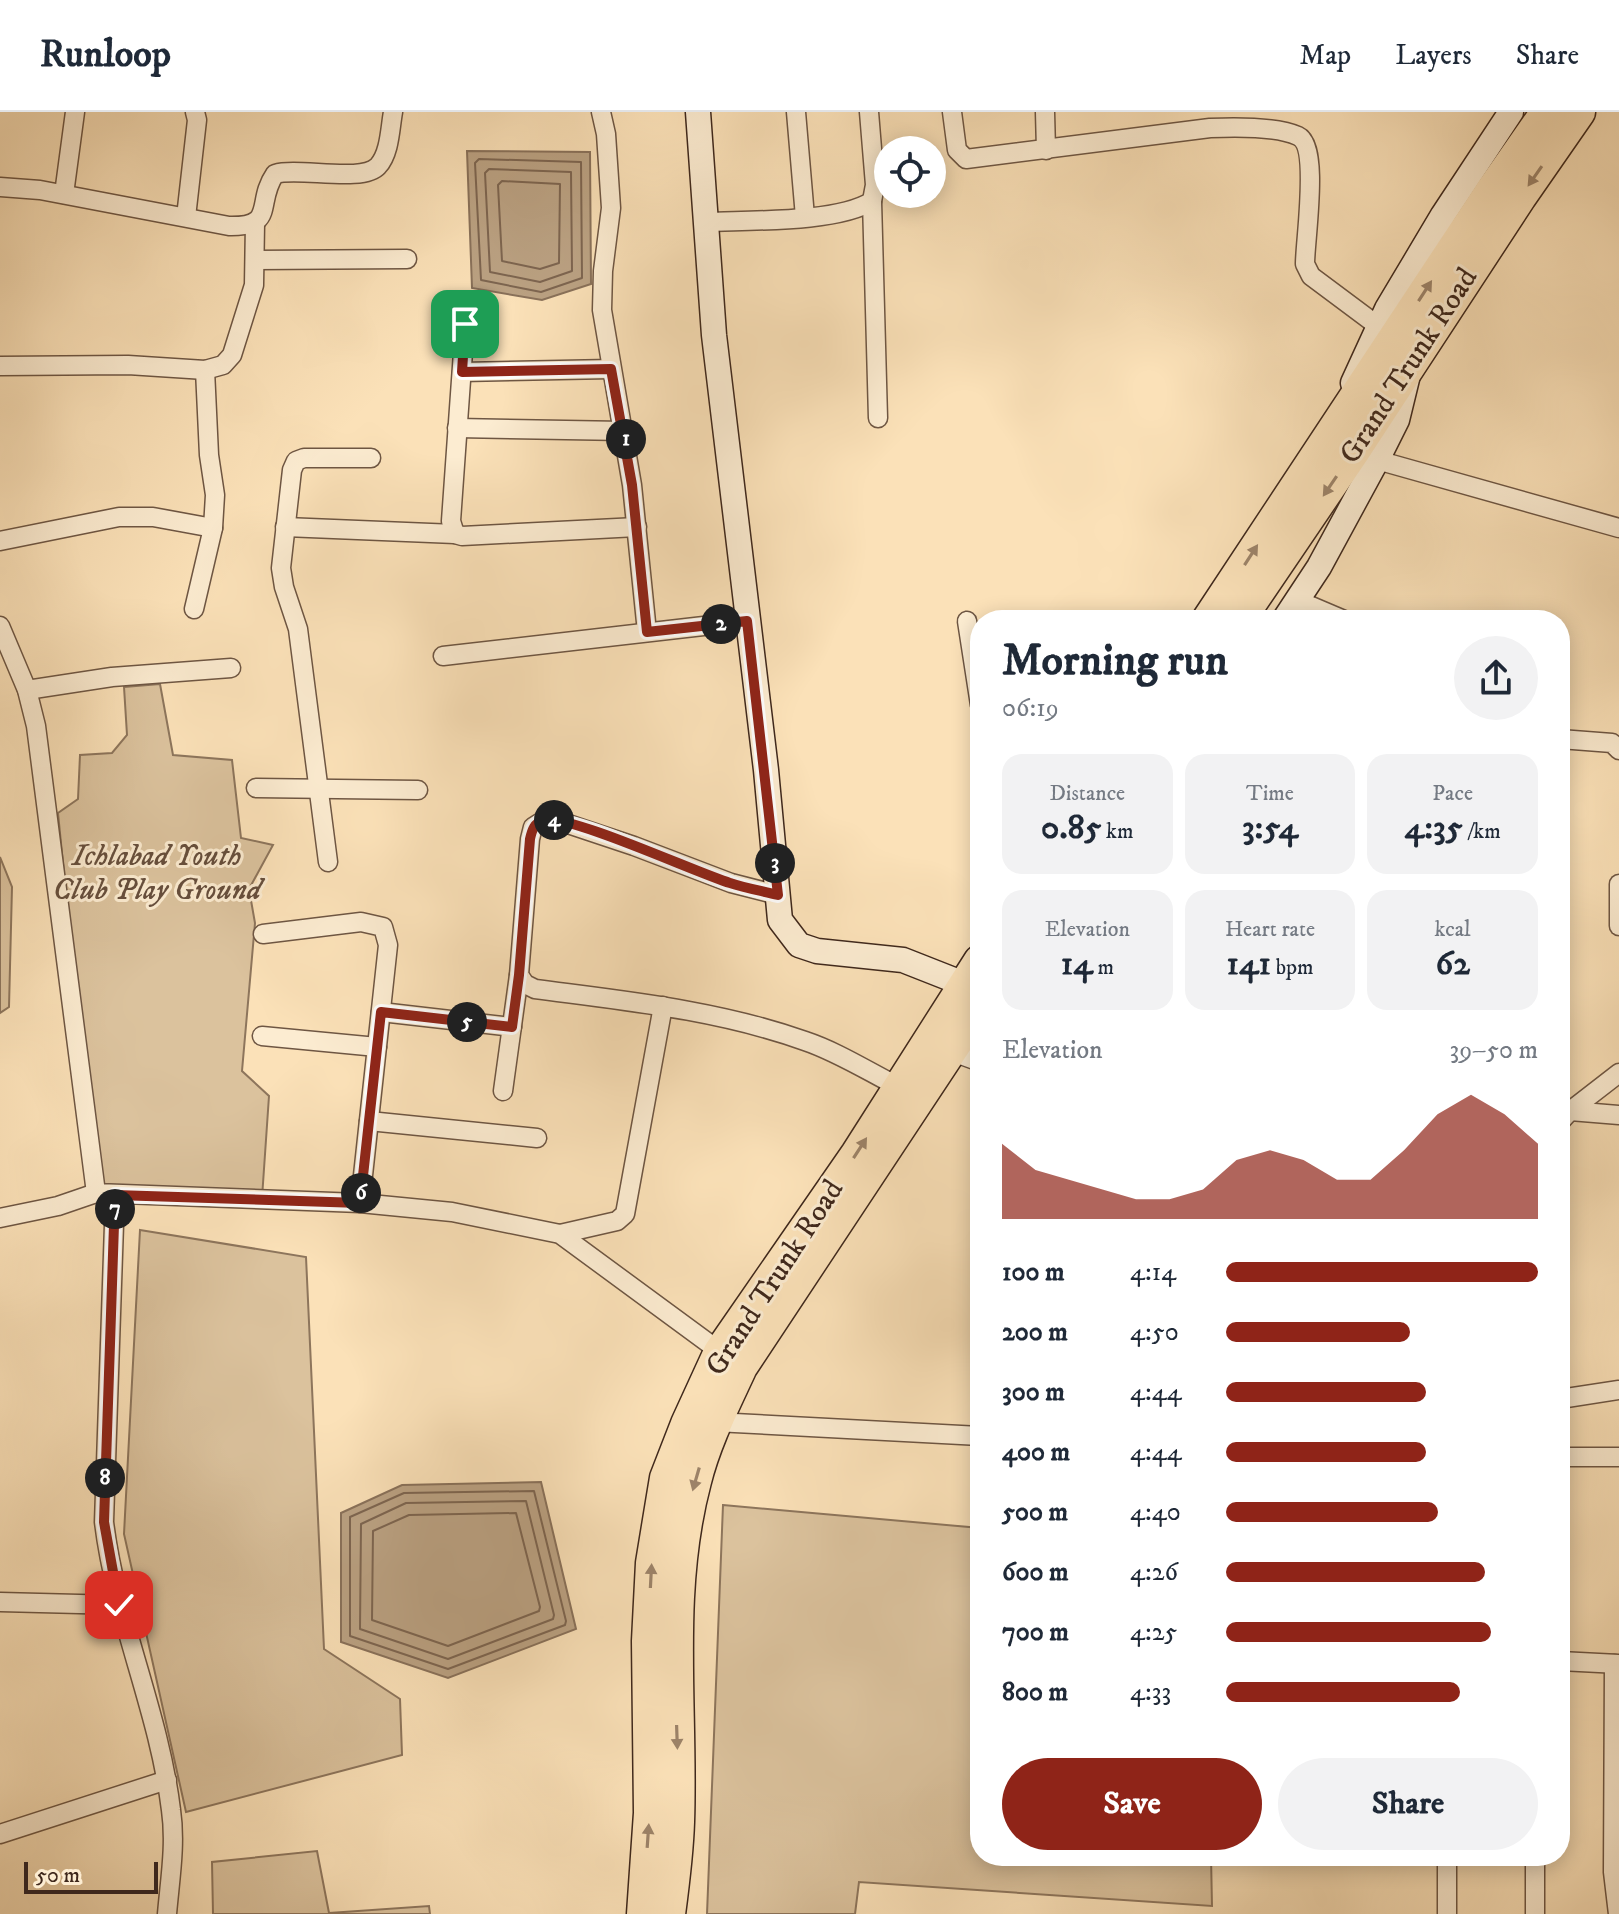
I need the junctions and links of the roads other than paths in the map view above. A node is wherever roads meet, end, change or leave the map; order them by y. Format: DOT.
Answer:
graph roads {
  1 [pos="75,112"];
  2 [pos="195,112"];
  3 [pos="393,112"];
  4 [pos="601,112"];
  5 [pos="698,112"];
  6 [pos="796,112"];
  7 [pos="869,112"];
  8 [pos="952,112"];
  9 [pos="1045,112"];
  10 [pos="1511,112"];
  11 [pos="1547,112"];
  12 [pos="1579,112"];
  13 [pos="1046,150"];
  14 [pos="0,187"];
  15 [pos="64,194"];
  16 [pos="872,201"];
  17 [pos="186,217"];
  18 [pos="805,217"];
  19 [pos="706,222"];
  20 [pos="255,223"];
  21 [pos="407,259"];
  22 [pos="255,260"];
  23 [pos="465,324"];
  24 [pos="1378,326"];
  25 [pos="1410,365"];
  26 [pos="0,366"];
  27 [pos="611,369"];
  28 [pos="205,370"];
  29 [pos="462,372"];
  30 [pos="878,418"];
  31 [pos="1341,419"];
  32 [pos="457,428"];
  33 [pos="624,431"];
  34 [pos="371,458"];
  35 [pos="1377,460"];
  36 [pos="285,527"];
  37 [pos="637,527"];
  38 [pos="213,528"];
  39 [pos="1619,528"];
  40 [pos="455,534"];
  41 [pos="0,541"];
  42 [pos="194,609"];
  43 [pos="1215,610"];
  44 [pos="1246,610"];
  45 [pos="1290,610"];
  46 [pos="747,621"];
  47 [pos="967,621"];
  48 [pos="0,626"];
  49 [pos="647,632"];
  50 [pos="970,640"];
  51 [pos="443,656"];
  52 [pos="231,668"];
  53 [pos="27,690"];
  54 [pos="1570,740"];
  55 [pos="1619,750"];
  56 [pos="256,788"];
  57 [pos="319,788"];
  58 [pos="418,790"];
  59 [pos="328,862"];
  60 [pos="1619,884"];
  61 [pos="778,895"];
  62 [pos="1619,926"];
  63 [pos="263,934"];
  64 [pos="519,975"];
  65 [pos="970,982"];
  66 [pos="970,991"];
  67 [pos="663,1006"];
  68 [pos="381,1012"];
  69 [pos="970,1020"];
  70 [pos="512,1027"];
  71 [pos="262,1036"];
  72 [pos="377,1047"];
  73 [pos="965,1057"];
  74 [pos="1619,1073"];
  75 [pos="899,1087"];
  76 [pos="503,1091"];
  77 [pos="1570,1113"];
  78 [pos="1619,1115"];
  79 [pos="1570,1117"];
  80 [pos="369,1121"];
  81 [pos="537,1138"];
  82 [pos="96,1193"];
  83 [pos="115,1195"];
  84 [pos="360,1203"];
  85 [pos="0,1218"];
  86 [pos="560,1234"];
  87 [pos="731,1360"];
  88 [pos="1619,1390"];
  89 [pos="1570,1397"];
  90 [pos="715,1422"];
  91 [pos="970,1435"];
  92 [pos="1570,1457"];
  93 [pos="1619,1457"];
  94 [pos="0,1602"];
  95 [pos="119,1605"];
  96 [pos="1570,1662"];
  97 [pos="1617,1664"];
  98 [pos="167,1780"];
  99 [pos="0,1834"];
  100 [pos="1447,1866"];
  101 [pos="1535,1866"];
  102 [pos="1616,1872"];
  103 [pos="167,1914"];
  104 [pos="643,1914"];
  105 [pos="669,1914"];
  106 [pos="1447,1914"];
  107 [pos="1535,1914"];
  108 [pos="1618,1914"];
  1 -- 15 [label="street"];
  2 -- 17 [label="street"];
  3 -- 20 [label="street"];
  4 -- 27 [label="street"];
  5 -- 19 [label="street"];
  6 -- 18 [label="street"];
  7 -- 16 [label="street"];
  8 -- 13 [label="street"];
  9 -- 13 [label="street"];
  10 -- 24 [label="street"];
  31 -- 11 [label="highway, Grand Trunk Road, one-way"];
  12 -- 25 [label="highway, Grand Trunk Road, one-way"];
  13 -- 24 [label="street"];
  14 -- 15 [label="street"];
  15 -- 17 [label="street"];
  16 -- 18 [label="street"];
  16 -- 30 [label="street"];
  17 -- 20 [label="street"];
  18 -- 19 [label="street"];
  19 -- 46 [label="street"];
  20 -- 22 [label="street"];
  21 -- 22 [label="street"];
  22 -- 28 [label="street"];
  23 -- 29 [label="street"];
  24 -- 31 [label="street"];
  25 -- 35 [label="street"];
  25 -- 44 [label="highway, Grand Trunk Road, one-way"];
  26 -- 28 [label="street"];
  27 -- 29 [label="street"];
  27 -- 33 [label="street"];
  28 -- 38 [label="street"];
  29 -- 32 [label="street"];
  43 -- 31 [label="highway, Grand Trunk Road, one-way"];
  32 -- 33 [label="street"];
  32 -- 40 [label="street"];
  33 -- 37 [label="street"];
  34 -- 36 [label="street"];
  35 -- 39 [label="street"];
  35 -- 45 [label="street"];
  36 -- 40 [label="street"];
  36 -- 57 [label="street"];
  37 -- 40 [label="street"];
  37 -- 49 [label="street"];
  38 -- 41 [label="street"];
  38 -- 42 [label="street"];
  46 -- 49 [label="street"];
  46 -- 61 [label="street"];
  47 -- 50 [label="street"];
  48 -- 53 [label="street"];
  49 -- 51 [label="street"];
  52 -- 53 [label="street"];
  53 -- 82 [label="street"];
  54 -- 55 [label="street"];
  56 -- 57 [label="street"];
  57 -- 58 [label="street"];
  57 -- 59 [label="street"];
  60 -- 62 [label="street"];
  61 -- 64 [label="street"];
  61 -- 65 [label="street"];
  63 -- 68 [label="street"];
  64 -- 67 [label="street"];
  64 -- 70 [label="street"];
  66 -- 75 [label="highway, Grand Trunk Road"];
  67 -- 75 [label="street"];
  67 -- 86 [label="street"];
  68 -- 70 [label="street"];
  68 -- 72 [label="street"];
  69 -- 73 [label="highway, Grand Trunk Road"];
  70 -- 76 [label="street"];
  71 -- 72 [label="street"];
  72 -- 80 [label="street"];
  73 -- 87 [label="highway, Grand Trunk Road"];
  74 -- 77 [label="street"];
  87 -- 75 [label="highway, Grand Trunk Road, one-way"];
  78 -- 79 [label="street"];
  80 -- 81 [label="street"];
  80 -- 84 [label="street"];
  82 -- 83 [label="street"];
  82 -- 85 [label="street"];
  83 -- 84 [label="street"];
  83 -- 95 [label="street"];
  84 -- 86 [label="street"];
  86 -- 87 [label="street"];
  87 -- 90 [label="highway, Grand Trunk Road"];
  104 -- 87 [label="highway, Grand Trunk Road, one-way"];
  88 -- 89 [label="street"];
  90 -- 91 [label="street"];
  90 -- 105 [label="highway, Grand Trunk Road, one-way"];
  92 -- 93 [label="street"];
  94 -- 95 [label="street"];
  95 -- 98 [label="street"];
  96 -- 97 [label="street"];
  97 -- 102 [label="street"];
  98 -- 99 [label="street"];
  98 -- 103 [label="street"];
  100 -- 106 [label="street"];
  101 -- 107 [label="street"];
  102 -- 108 [label="street"];
}
